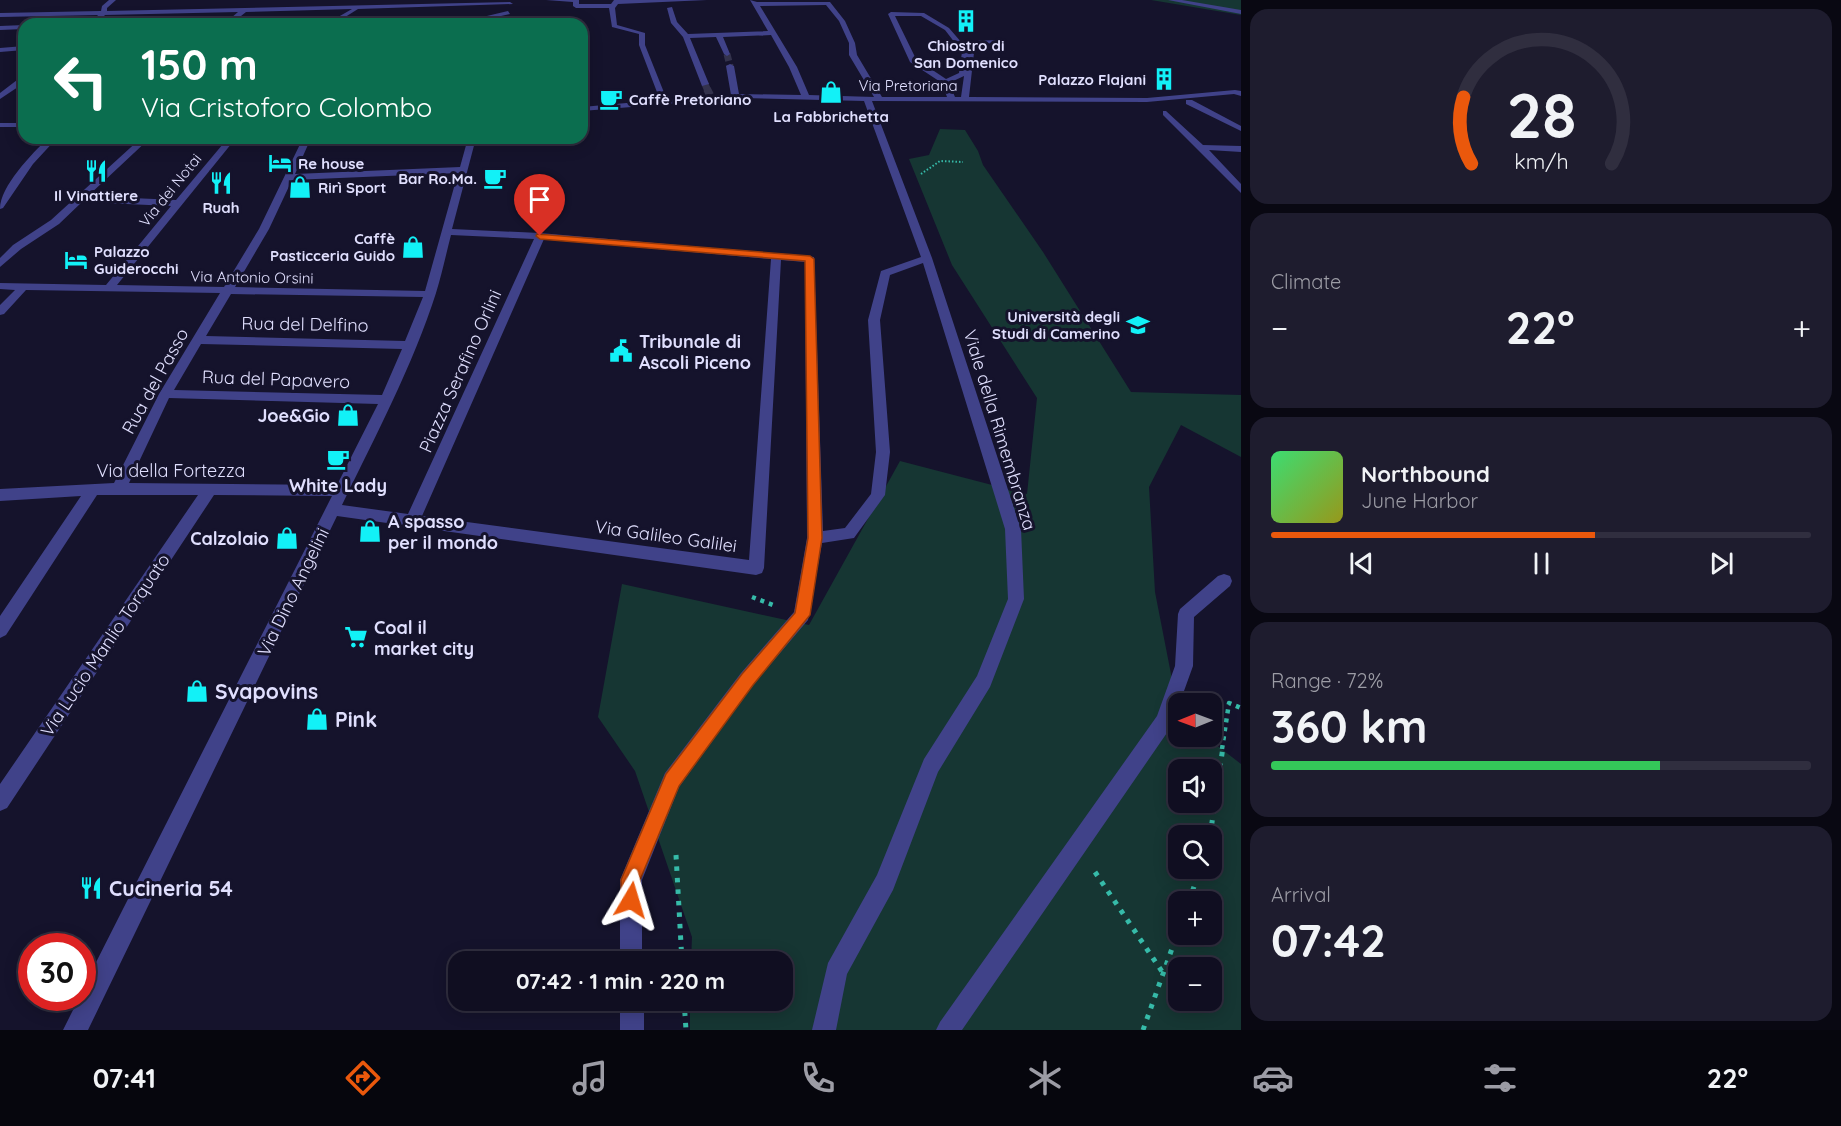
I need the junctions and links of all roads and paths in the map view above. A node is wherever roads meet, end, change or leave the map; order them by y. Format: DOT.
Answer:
graph roads {
  1 [pos="113,0"];
  2 [pos="256,0"];
  3 [pos="382,0"];
  4 [pos="549,0"];
  5 [pos="704,0"];
  6 [pos="1171,0"];
  7 [pos="511,1"];
  8 [pos="754,2"];
  9 [pos="825,2"];
  10 [pos="616,3"];
  11 [pos="669,4"];
  12 [pos="363,7"];
  13 [pos="915,8"];
  14 [pos="244,9"];
  15 [pos="104,12"];
  16 [pos="1241,12"];
  17 [pos="508,13"];
  18 [pos="0,15"];
  19 [pos="98,18"];
  20 [pos="234,18"];
  21 [pos="339,18"];
  22 [pos="484,18"];
  23 [pos="507,18"];
  24 [pos="18,27"];
  25 [pos="0,28"];
  26 [pos="773,33"];
  27 [pos="719,35"];
  28 [pos="686,36"];
  29 [pos="998,41"];
  30 [pos="972,42"];
  31 [pos="18,48"];
  32 [pos="0,50"];
  33 [pos="727,54"];
  34 [pos="730,66"];
  35 [pos="945,82"];
  36 [pos="18,84"];
  37 [pos="705,84"];
  38 [pos="1238,93"];
  39 [pos="735,96"];
  40 [pos="805,96"];
  41 [pos="0,97"];
  42 [pos="873,99"];
  43 [pos="952,99"];
  44 [pos="965,99"];
  45 [pos="664,101"];
  46 [pos="1189,102"];
  47 [pos="588,107"];
  48 [pos="1166,113"];
  49 [pos="0,125"];
  50 [pos="18,125"];
  51 [pos="1241,129"];
  52 [pos="47,144"];
  53 [pos="140,144"];
  54 [pos="227,144"];
  55 [pos="304,144"];
  56 [pos="470,144"];
  57 [pos="1201,147"];
  58 [pos="1241,148"];
  59 [pos="963,162"];
  60 [pos="462,171"];
  61 [pos="917,176"];
  62 [pos="289,177"];
  63 [pos="1241,190"];
  64 [pos="82,199"];
  65 [pos="178,203"];
  66 [pos="0,206"];
  67 [pos="448,232"];
  68 [pos="540,236"];
  69 [pos="776,256"];
  70 [pos="927,258"];
  71 [pos="0,264"];
  72 [pos="0,286"];
  73 [pos="23,287"];
  74 [pos="108,289"];
  75 [pos="225,292"];
  76 [pos="430,294"];
  77 [pos="0,312"];
  78 [pos="199,340"];
  79 [pos="411,345"];
  80 [pos="165,394"];
  81 [pos="387,400"];
  82 [pos="94,488"];
  83 [pos="118,488"];
  84 [pos="210,489"];
  85 [pos="343,491"];
  86 [pos="0,495"];
  87 [pos="333,510"];
  88 [pos="412,521"];
  89 [pos="815,538"];
  90 [pos="1224,581"];
  91 [pos="0,630"];
  92 [pos="1241,708"];
  93 [pos="0,801"];
  94 [pos="1212,825"];
  95 [pos="675,856"];
  96 [pos="1091,865"];
  97 [pos="1173,945"];
  98 [pos="632,951"];
  99 [pos="681,951"];
  100 [pos="1163,973"];
  101 [pos="632,1011"];
  102 [pos="685,1011"];
  103 [pos="75,1030"];
  104 [pos="632,1030"];
  105 [pos="686,1030"];
  106 [pos="824,1030"];
  107 [pos="948,1030"];
  108 [pos="1143,1030"];
  1 -- 15 [label="street"];
  2 -- 14 [label="street"];
  3 -- 12 [label="street"];
  4 -- 10 [label="street"];
  5 -- 11 [label="street"];
  6 -- 16 [label="street"];
  7 -- 12 [label="street"];
  7 -- 17 [label="street"];
  8 -- 9 [label="street"];
  8 -- 26 [label="street"];
  9 -- 42 [label="street, Viale della Rimembranza"];
  10 -- 11 [label="street"];
  10 -- 45 [label="street"];
  11 -- 28 [label="street"];
  12 -- 14 [label="street"];
  12 -- 21 [label="street"];
  13 -- 30 [label="street"];
  14 -- 15 [label="street"];
  14 -- 20 [label="street"];
  15 -- 18 [label="street"];
  15 -- 19 [label="street"];
  17 -- 22 [label="street"];
  17 -- 23 [label="street"];
  24 -- 25 [label="street"];
  26 -- 27 [label="street"];
  26 -- 40 [label="street"];
  27 -- 28 [label="street"];
  27 -- 33 [label="street"];
  28 -- 37 [label="street"];
  29 -- 30 [label="street"];
  30 -- 44 [label="street"];
  31 -- 32 [label="street"];
  34 -- 39 [label="street"];
  35 -- 35 [label="street"];
  35 -- 43 [label="street"];
  36 -- 41 [label="street"];
  38 -- 44 [label="street, Via Pretoriana"];
  39 -- 40 [label="street, Via Pretoriana"];
  39 -- 45 [label="street, Via Pretoriana"];
  40 -- 42 [label="street, Via Pretoriana"];
  42 -- 43 [label="street, Via Pretoriana"];
  42 -- 70 [label="street, Viale della Rimembranza"];
  43 -- 44 [label="street, Via Pretoriana"];
  45 -- 47 [label="street, Via Pretoriana"];
  46 -- 51 [label="street"];
  48 -- 57 [label="street"];
  49 -- 50 [label="street"];
  52 -- 66 [label="street"];
  53 -- 64 [label="street"];
  54 -- 65 [label="street, Via dei Notai"];
  55 -- 62 [label="street, Rua del Passo"];
  56 -- 60 [label="street, Via Dino Angelini"];
  57 -- 58 [label="street"];
  57 -- 63 [label="street"];
  59 -- 61 [label="path"];
  60 -- 62 [label="street"];
  60 -- 67 [label="street, Via Dino Angelini"];
  62 -- 75 [label="street, Rua del Passo"];
  64 -- 65 [label="street"];
  64 -- 71 [label="street"];
  65 -- 74 [label="street, Via dei Notai"];
  67 -- 68 [label="street"];
  67 -- 76 [label="street, Via Dino Angelini"];
  68 -- 69 [label="street"];
  68 -- 88 [label="street, Piazza Serafino Orlini"];
  69 -- 88 [label="street, Via Galileo Galilei"];
  69 -- 89 [label="street"];
  70 -- 89 [label="street"];
  70 -- 106 [label="street, Viale della Rimembranza"];
  72 -- 73 [label="street, Via Antonio Orsini"];
  73 -- 74 [label="street, Via Antonio Orsini"];
  73 -- 77 [label="street"];
  74 -- 75 [label="street, Via Antonio Orsini"];
  75 -- 76 [label="street, Via Antonio Orsini"];
  75 -- 78 [label="street, Rua del Passo"];
  76 -- 79 [label="street, Via Dino Angelini"];
  78 -- 79 [label="street, Rua del Delfino"];
  78 -- 80 [label="street, Rua del Passo"];
  79 -- 81 [label="street, Via Dino Angelini"];
  80 -- 81 [label="street, Rua del Papavero"];
  80 -- 83 [label="street, Rua del Passo"];
  81 -- 85 [label="street, Via Dino Angelini"];
  82 -- 83 [label="street, Via della Fortezza"];
  82 -- 86 [label="street, Via della Fortezza"];
  82 -- 91 [label="street"];
  83 -- 84 [label="street, Via della Fortezza"];
  84 -- 85 [label="street, Via della Fortezza"];
  84 -- 93 [label="street, Via Lucio Manlio Torquato"];
  85 -- 87 [label="street, Via Dino Angelini"];
  87 -- 88 [label="street, Via Galileo Galilei"];
  87 -- 103 [label="street, Via Dino Angelini"];
  89 -- 98 [label="street"];
  90 -- 107 [label="street"];
  92 -- 94 [label="path"];
  95 -- 99 [label="path"];
  96 -- 100 [label="path"];
  97 -- 100 [label="path"];
  100 -- 108 [label="path"];
  101 -- 104 [label="street"];
  102 -- 105 [label="path"];
}
